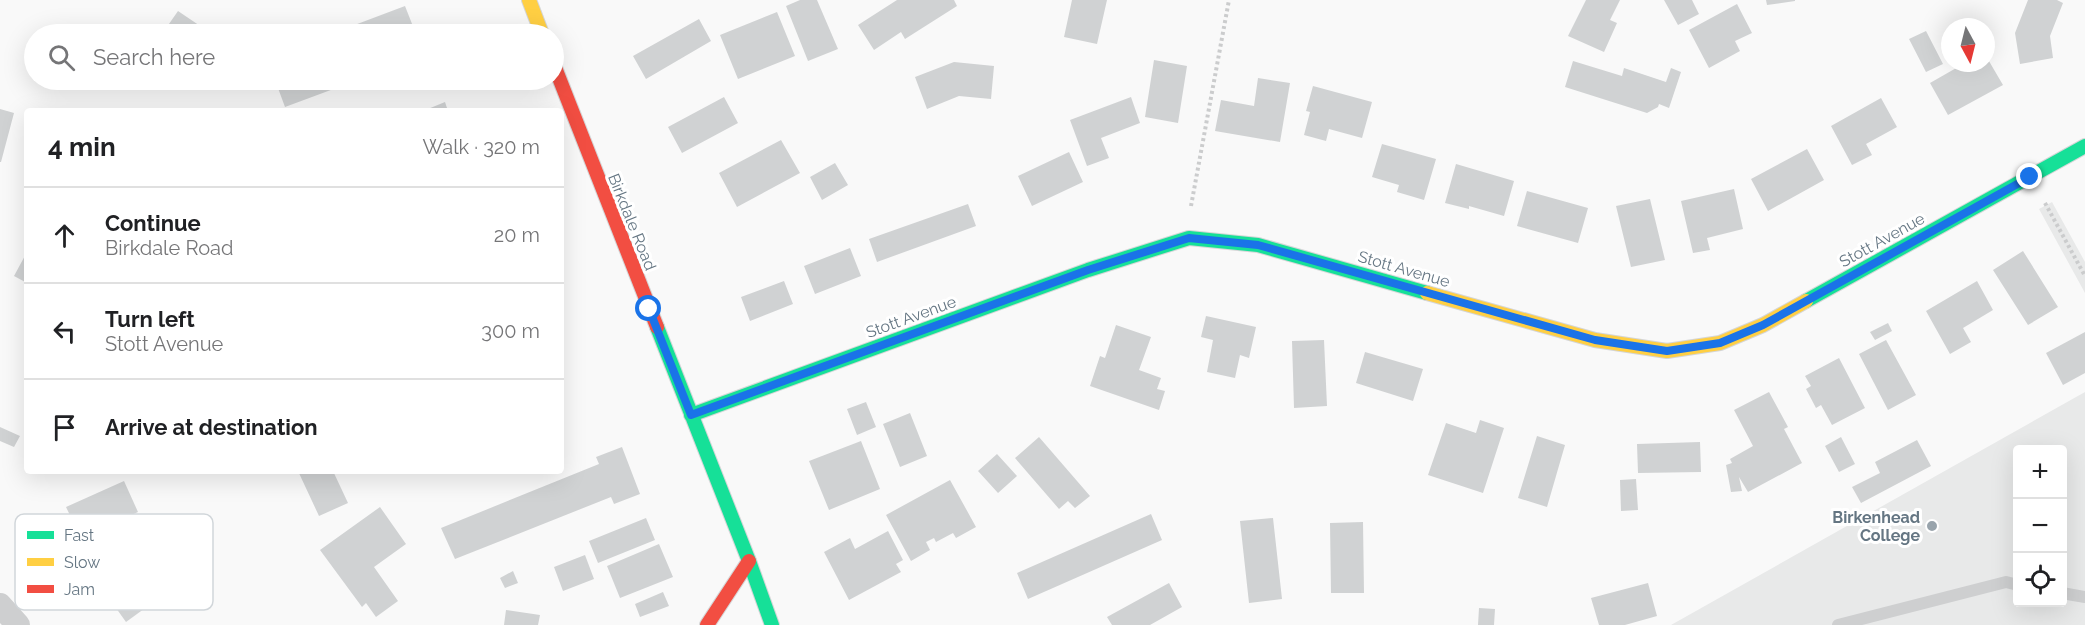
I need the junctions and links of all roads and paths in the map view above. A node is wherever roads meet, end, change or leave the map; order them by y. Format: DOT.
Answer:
graph roads {
  1 [pos="529,0"];
  2 [pos="1229,0"];
  3 [pos="538,24"];
  4 [pos="564,90"];
  5 [pos="2085,146"];
  6 [pos="2042,197"];
  7 [pos="1190,215"];
  8 [pos="2085,276"];
  9 [pos="691,415"];
  10 [pos="749,561"];
  11 [pos="2013,584"];
  12 [pos="2067,594"];
  13 [pos="2085,597"];
  14 [pos="0,604"];
  15 [pos="767,622"];
  16 [pos="18,625"];
  17 [pos="707,625"];
  18 [pos="1838,625"];
  1 -- 3 [label="street"];
  2 -- 7 [label="path"];
  4 -- 9 [label="street, Birkdale Road"];
  5 -- 9 [label="street, Stott Avenue"];
  6 -- 8 [label="path"];
  9 -- 10 [label="street, Birkdale Road"];
  10 -- 15 [label="street, Birkdale Road"];
  10 -- 17 [label="street"];
  11 -- 18 [label="lane"];
  12 -- 13 [label="lane"];
  14 -- 16 [label="street"];
}
